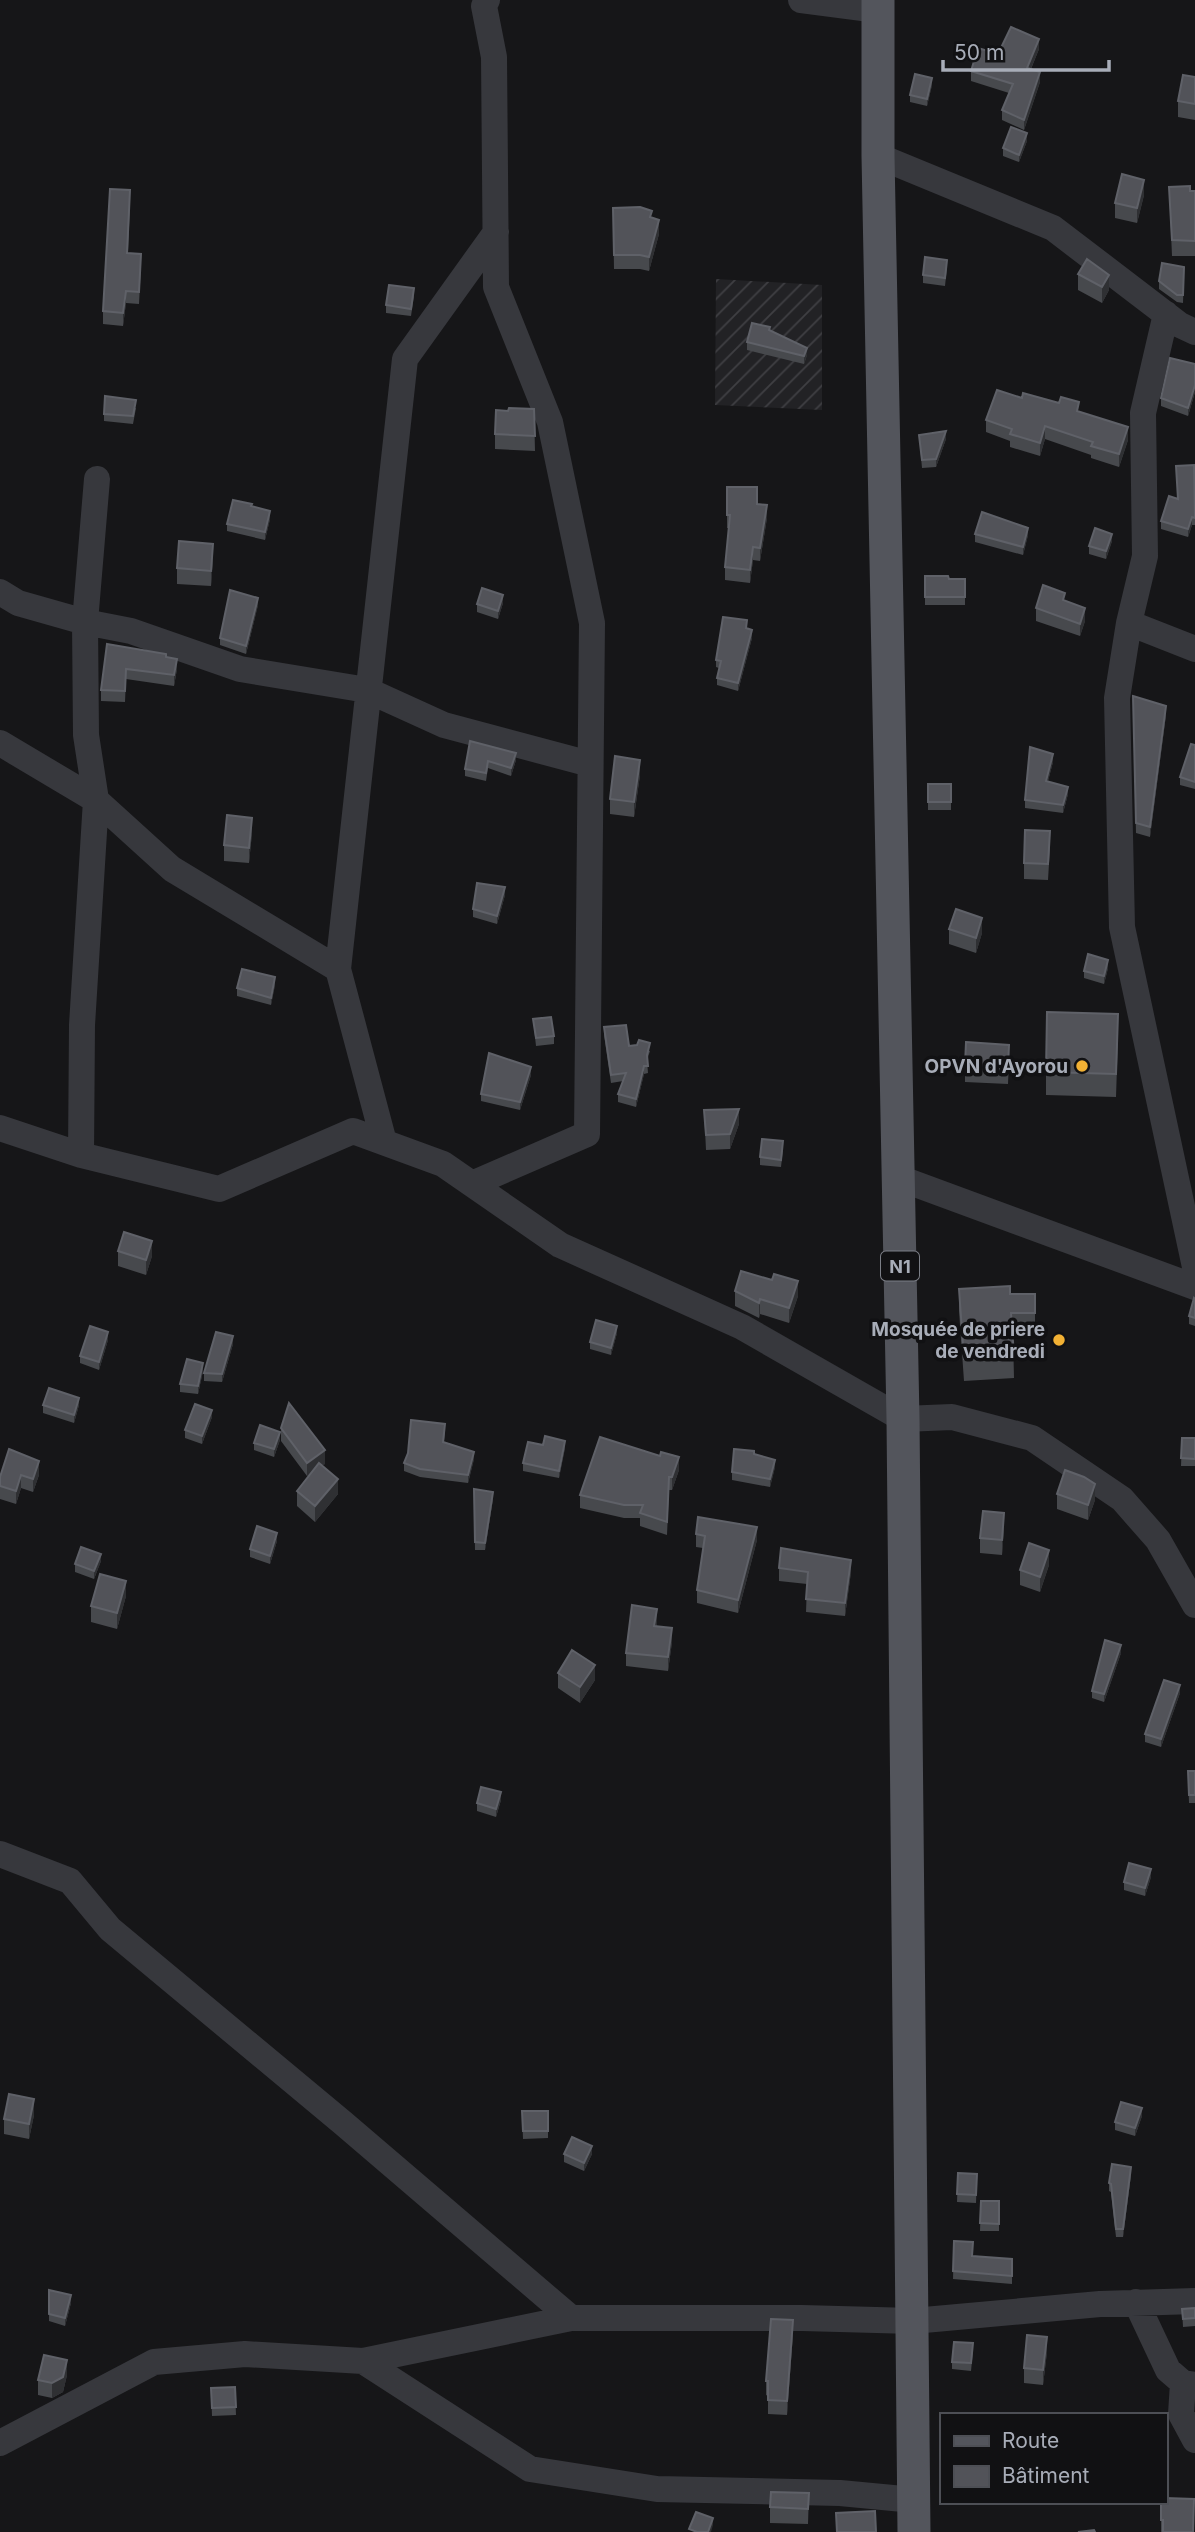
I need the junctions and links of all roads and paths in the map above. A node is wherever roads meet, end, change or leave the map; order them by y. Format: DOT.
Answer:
graph roads {
  1 [pos="487,0"];
  2 [pos="801,0"];
  3 [pos="878,5"];
  4 [pos="878,156"];
  5 [pos="496,232"];
  6 [pos="1166,314"];
  7 [pos="1195,332"];
  8 [pos="97,479"];
  9 [pos="0,592"];
  10 [pos="85,622"];
  11 [pos="1129,623"];
  12 [pos="1195,649"];
  13 [pos="367,690"];
  14 [pos="0,743"];
  15 [pos="590,764"];
  16 [pos="96,800"];
  17 [pos="338,970"];
  18 [pos="0,1128"];
  19 [pos="384,1142"];
  20 [pos="81,1155"];
  21 [pos="899,1178"];
  22 [pos="472,1184"];
  23 [pos="1195,1268"];
  24 [pos="1195,1287"];
  25 [pos="903,1419"];
  26 [pos="1195,1605"];
  27 [pos="0,1854"];
  28 [pos="1195,2301"];
  29 [pos="1136,2302"];
  30 [pos="571,2318"];
  31 [pos="913,2321"];
  32 [pos="363,2361"];
  33 [pos="1189,2384"];
  34 [pos="1195,2440"];
  35 [pos="0,2443"];
  36 [pos="914,2516"];
  1 -- 5 [label="street"];
  2 -- 3 [label="street"];
  3 -- 4 [label="main road, N1"];
  4 -- 6 [label="street"];
  4 -- 21 [label="main road, N1"];
  5 -- 13 [label="street"];
  5 -- 15 [label="street"];
  6 -- 7 [label="street"];
  6 -- 11 [label="street"];
  8 -- 10 [label="street"];
  9 -- 10 [label="street"];
  10 -- 13 [label="street"];
  10 -- 16 [label="street"];
  11 -- 12 [label="street"];
  11 -- 23 [label="street"];
  13 -- 15 [label="street"];
  13 -- 17 [label="street"];
  14 -- 16 [label="street"];
  15 -- 22 [label="street"];
  16 -- 17 [label="street"];
  16 -- 20 [label="street"];
  17 -- 19 [label="street"];
  18 -- 20 [label="street"];
  19 -- 20 [label="street"];
  19 -- 22 [label="street"];
  21 -- 24 [label="street"];
  21 -- 25 [label="main road, N1"];
  22 -- 25 [label="street"];
  25 -- 26 [label="street"];
  25 -- 31 [label="main road, N1"];
  27 -- 30 [label="street"];
  28 -- 29 [label="street"];
  29 -- 31 [label="street"];
  29 -- 33 [label="street"];
  30 -- 31 [label="street"];
  30 -- 32 [label="street"];
  31 -- 36 [label="main road, N1"];
  32 -- 35 [label="street"];
  32 -- 36 [label="street"];
  33 -- 34 [label="street"];
}
